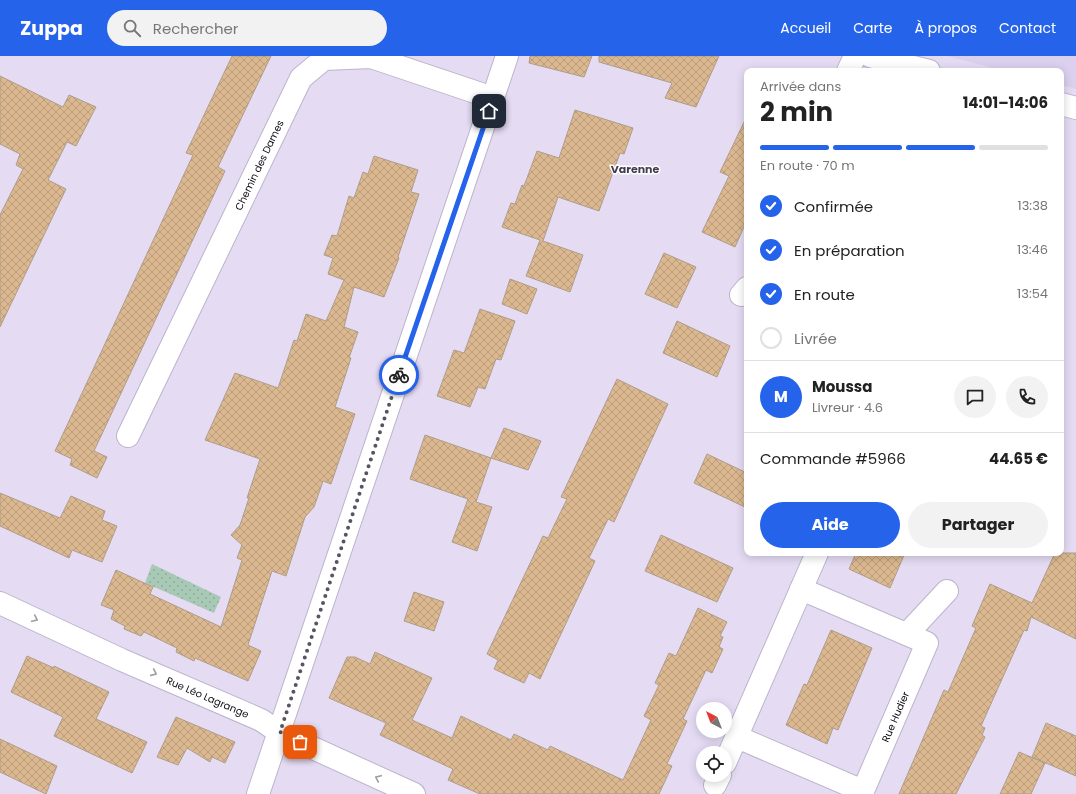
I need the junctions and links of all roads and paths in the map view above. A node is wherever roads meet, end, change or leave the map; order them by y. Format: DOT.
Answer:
graph roads {
  1 [pos="507,56"];
  2 [pos="855,56"];
  3 [pos="870,56"];
  4 [pos="849,68"];
  5 [pos="917,68"];
  6 [pos="493,98"];
  7 [pos="1064,105"];
  8 [pos="1076,108"];
  9 [pos="128,436"];
  10 [pos="816,556"];
  11 [pos="802,589"];
  12 [pos="946,590"];
  13 [pos="0,603"];
  14 [pos="908,634"];
  15 [pos="280,732"];
  16 [pos="737,737"];
  17 [pos="732,748"];
  18 [pos="863,792"];
  19 [pos="258,794"];
  20 [pos="414,794"];
  1 -- 6 [label="street"];
  2 -- 4 [label="street"];
  3 -- 5 [label="street"];
  6 -- 9 [label="street, Chemin des Dames"];
  6 -- 15 [label="street"];
  7 -- 8 [label="street"];
  10 -- 11 [label="street"];
  11 -- 14 [label="street, Rue Hudier"];
  11 -- 16 [label="street"];
  12 -- 14 [label="street"];
  13 -- 15 [label="street, Rue Léo Lagrange, one-way"];
  14 -- 18 [label="street, Rue Hudier"];
  15 -- 19 [label="street"];
  20 -- 15 [label="street, Rue Léo Lagrange, one-way"];
  16 -- 17 [label="street"];
  16 -- 18 [label="street, Rue Hudier"];
}
